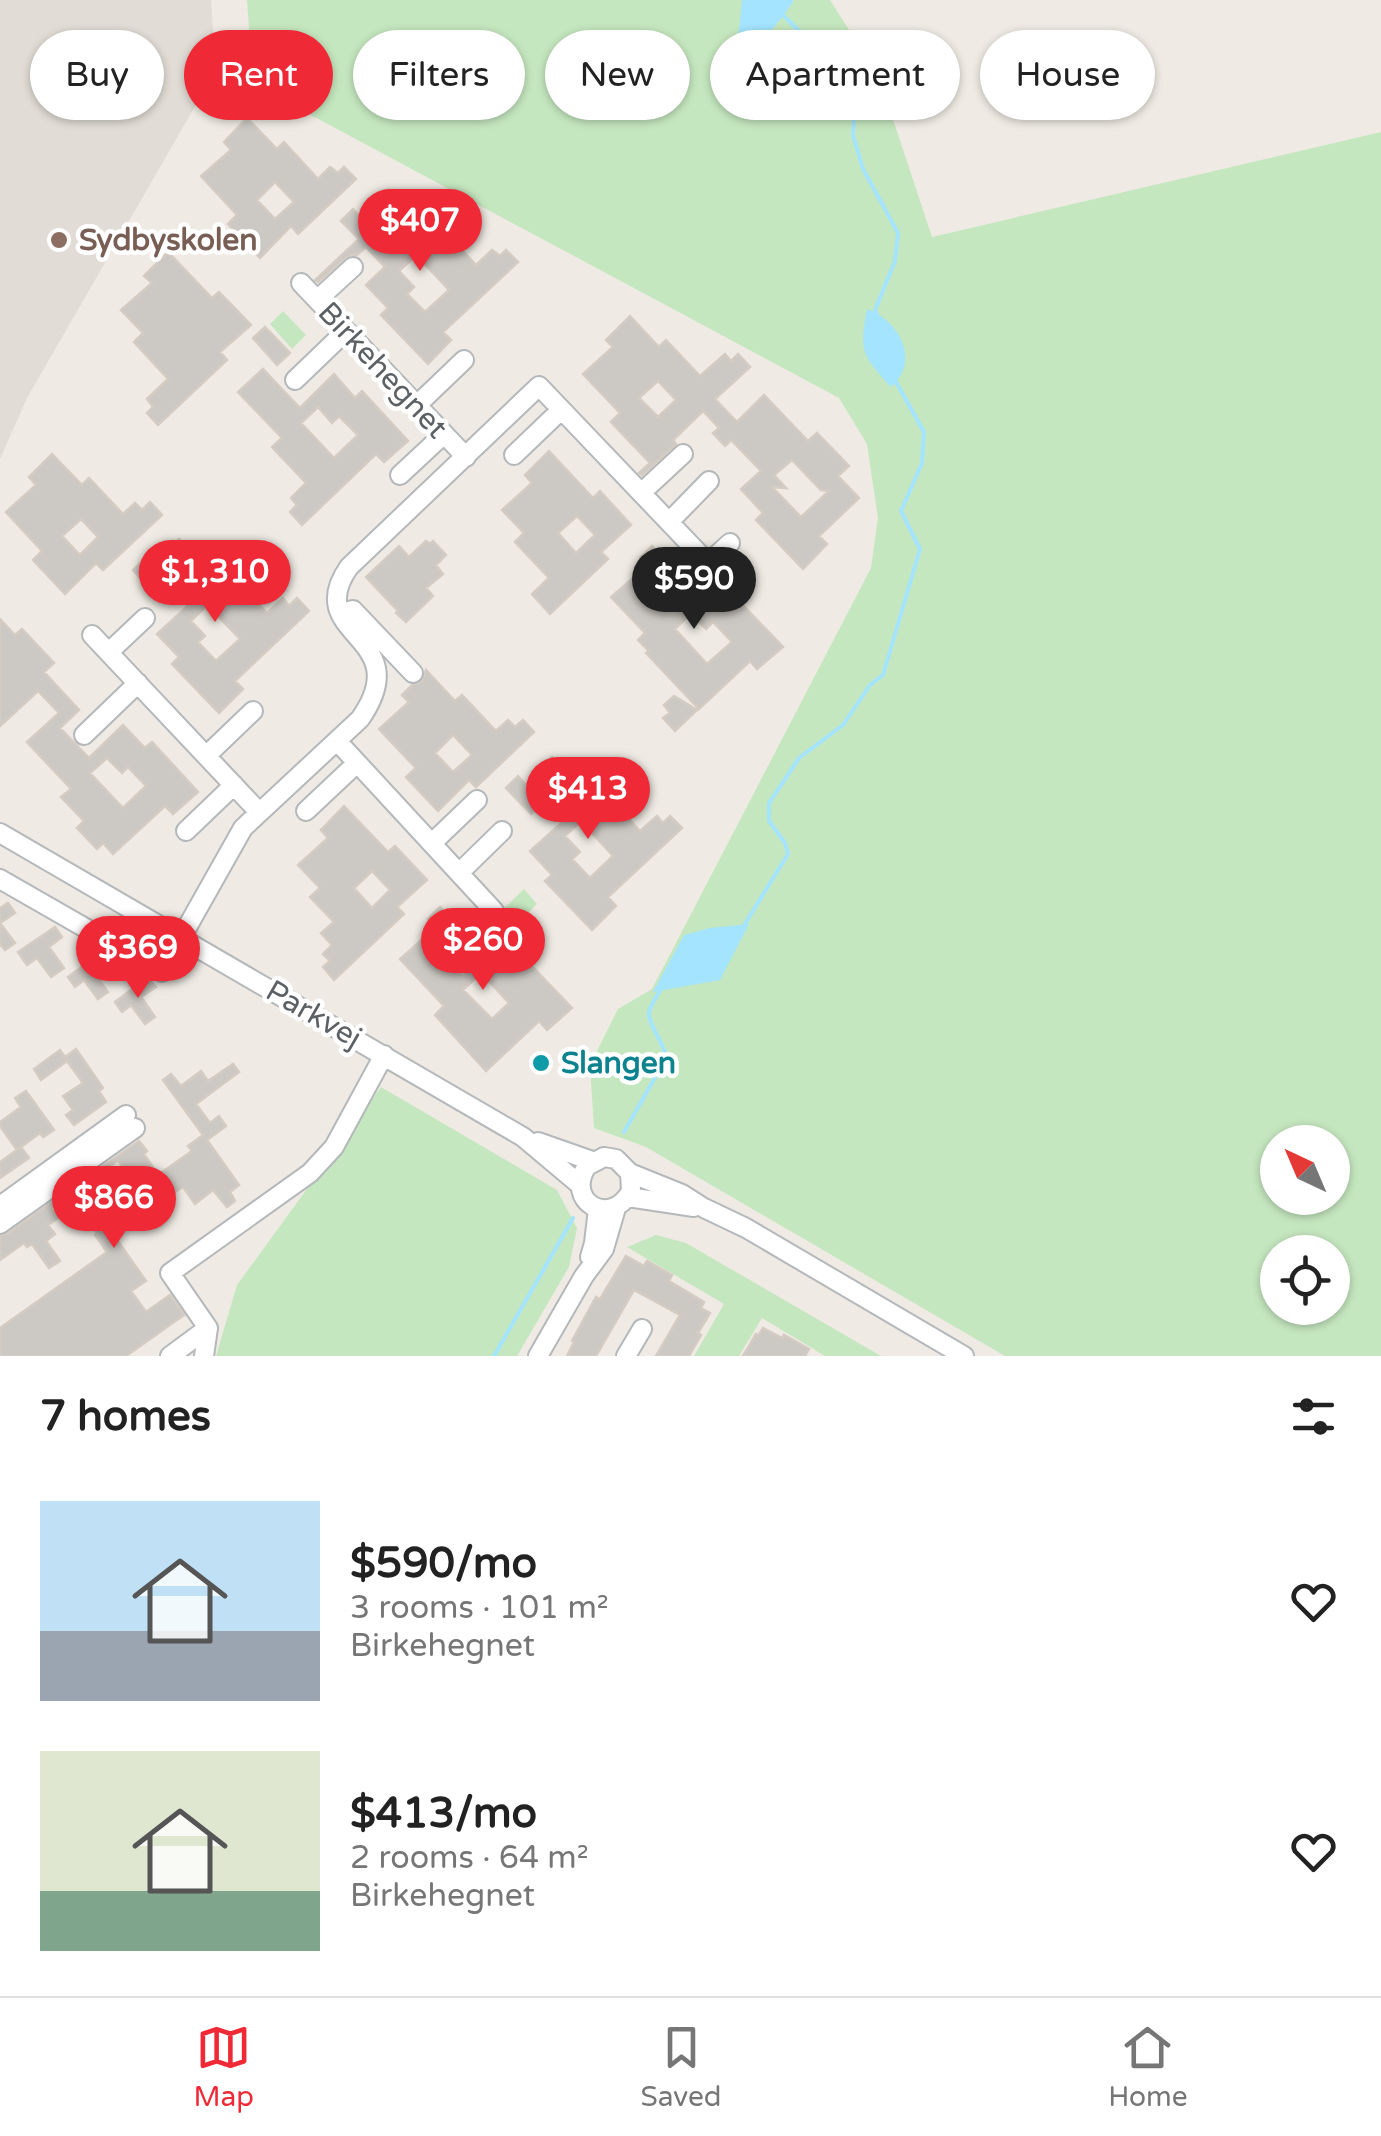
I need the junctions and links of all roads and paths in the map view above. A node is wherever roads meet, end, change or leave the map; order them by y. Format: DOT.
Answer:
graph roads {
  1 [pos="353,268"];
  2 [pos="301,283"];
  3 [pos="318,300"];
  4 [pos="346,331"];
  5 [pos="464,360"];
  6 [pos="295,380"];
  7 [pos="417,405"];
  8 [pos="562,410"];
  9 [pos="444,434"];
  10 [pos="683,454"];
  11 [pos="514,456"];
  12 [pos="466,457"];
  13 [pos="400,475"];
  14 [pos="709,481"];
  15 [pos="642,494"];
  16 [pos="669,522"];
  17 [pos="730,542"];
  18 [pos="708,563"];
  19 [pos="670,598"];
  20 [pos="145,618"];
  21 [pos="92,636"];
  22 [pos="381,651"];
  23 [pos="108,652"];
  24 [pos="413,673"];
  25 [pos="138,683"];
  26 [pos="253,711"];
  27 [pos="84,735"];
  28 [pos="337,740"];
  29 [pos="206,756"];
  30 [pos="357,763"];
  31 [pos="234,786"];
  32 [pos="477,800"];
  33 [pos="306,811"];
  34 [pos="260,812"];
  35 [pos="186,831"];
  36 [pos="502,831"];
  37 [pos="0,833"];
  38 [pos="432,843"];
  39 [pos="459,873"];
  40 [pos="0,879"];
  41 [pos="494,910"];
  42 [pos="180,938"];
  43 [pos="162,972"];
  44 [pos="384,1054"];
  45 [pos="523,1137"];
  46 [pos="592,1161"];
  47 [pos="630,1173"];
  48 [pos="580,1184"];
  49 [pos="614,1204"];
  50 [pos="0,1206"];
  51 [pos="704,1208"];
  52 [pos="0,1224"];
  53 [pos="208,1328"];
  54 [pos="642,1329"];
  55 [pos="170,1356"];
  56 [pos="204,1356"];
  57 [pos="538,1356"];
  58 [pos="626,1356"];
  59 [pos="964,1356"];
  1 -- 3 [label="street"];
  2 -- 3 [label="street, Birkehegnet"];
  3 -- 4 [label="street, Birkehegnet"];
  4 -- 6 [label="street"];
  4 -- 7 [label="street, Birkehegnet"];
  5 -- 7 [label="street"];
  7 -- 9 [label="street, Birkehegnet"];
  8 -- 11 [label="street"];
  8 -- 12 [label="street, Birkehegnet"];
  8 -- 15 [label="street, Birkehegnet"];
  9 -- 12 [label="street, Birkehegnet"];
  9 -- 13 [label="street"];
  10 -- 15 [label="street"];
  12 -- 22 [label="street, Birkehegnet"];
  14 -- 16 [label="street"];
  15 -- 16 [label="street, Birkehegnet"];
  16 -- 18 [label="street, Birkehegnet"];
  17 -- 18 [label="street"];
  18 -- 19 [label="street"];
  20 -- 23 [label="street"];
  21 -- 23 [label="street"];
  22 -- 24 [label="street, Birkehegnet"];
  22 -- 28 [label="street"];
  23 -- 25 [label="street"];
  25 -- 27 [label="street"];
  25 -- 29 [label="street"];
  26 -- 29 [label="street"];
  28 -- 30 [label="street"];
  28 -- 34 [label="street"];
  29 -- 31 [label="street"];
  30 -- 33 [label="street"];
  30 -- 38 [label="street"];
  31 -- 34 [label="street"];
  31 -- 35 [label="street"];
  32 -- 38 [label="street"];
  34 -- 42 [label="street"];
  36 -- 39 [label="street"];
  37 -- 42 [label="street, Parkvej"];
  38 -- 39 [label="street"];
  39 -- 41 [label="street"];
  40 -- 43 [label="street"];
  42 -- 44 [label="street, Parkvej"];
  44 -- 45 [label="street, Parkvej"];
  44 -- 53 [label="street"];
  45 -- 46 [label="street, Parkvej"];
  45 -- 48 [label="street, Parkvej"];
  46 -- 47 [label="street"];
  46 -- 48 [label="street"];
  47 -- 49 [label="street"];
  47 -- 51 [label="street"];
  48 -- 49 [label="street"];
  49 -- 51 [label="street"];
  49 -- 57 [label="street"];
  50 -- 52 [label="street"];
  51 -- 59 [label="street"];
  53 -- 55 [label="street"];
  53 -- 56 [label="street"];
  54 -- 58 [label="street"];
}
